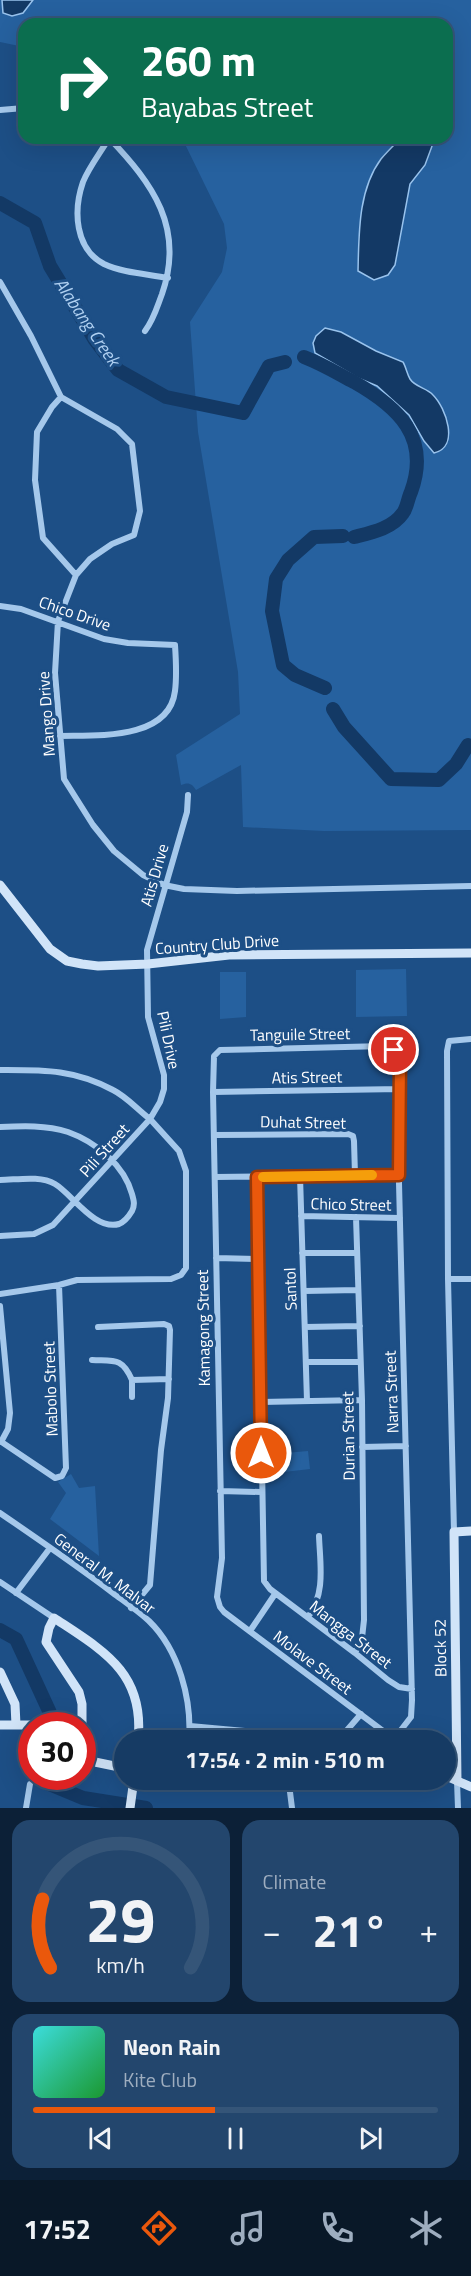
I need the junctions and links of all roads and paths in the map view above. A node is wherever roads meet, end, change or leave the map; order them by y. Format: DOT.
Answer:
graph roads {
  1 [pos="18,108"];
  2 [pos="0,110"];
  3 [pos="105,144"];
  4 [pos="115,144"];
  5 [pos="168,278"];
  6 [pos="0,282"];
  7 [pos="145,331"];
  8 [pos="62,397"];
  9 [pos="76,575"];
  10 [pos="0,606"];
  11 [pos="58,621"];
  12 [pos="60,736"];
  13 [pos="188,795"];
  14 [pos="0,885"];
  15 [pos="164,885"];
  16 [pos="471,886"];
  17 [pos="471,953"];
  18 [pos="148,964"];
  19 [pos="471,1040"];
  20 [pos="385,1046"];
  21 [pos="216,1052"];
  22 [pos="0,1070"];
  23 [pos="401,1089"];
  24 [pos="213,1092"];
  25 [pos="150,1119"];
  26 [pos="0,1127"];
  27 [pos="214,1136"];
  28 [pos="112,1160"];
  29 [pos="355,1175"];
  30 [pos="399,1175"];
  31 [pos="300,1176"];
  32 [pos="214,1177"];
  33 [pos="257,1177"];
  34 [pos="0,1180"];
  35 [pos="75,1201"];
  36 [pos="301,1216"];
  37 [pos="356,1217"];
  38 [pos="400,1218"];
  39 [pos="0,1236"];
  40 [pos="356,1253"];
  41 [pos="302,1254"];
  42 [pos="216,1258"];
  43 [pos="258,1259"];
  44 [pos="448,1279"];
  45 [pos="471,1279"];
  46 [pos="59,1285"];
  47 [pos="358,1290"];
  48 [pos="303,1291"];
  49 [pos="0,1294"];
  50 [pos="0,1306"];
  51 [pos="360,1326"];
  52 [pos="98,1327"];
  53 [pos="305,1327"];
  54 [pos="92,1360"];
  55 [pos="306,1362"];
  56 [pos="360,1362"];
  57 [pos="169,1379"];
  58 [pos="132,1380"];
  59 [pos="132,1397"];
  60 [pos="362,1400"];
  61 [pos="307,1401"];
  62 [pos="261,1402"];
  63 [pos="1,1441"];
  64 [pos="406,1446"];
  65 [pos="362,1447"];
  66 [pos="220,1491"];
  67 [pos="261,1492"];
  68 [pos="0,1513"];
  69 [pos="454,1532"];
  70 [pos="471,1532"];
  71 [pos="319,1536"];
  72 [pos="50,1548"];
  73 [pos="0,1582"];
  74 [pos="16,1593"];
  75 [pos="276,1594"];
  76 [pos="218,1603"];
  77 [pos="131,1608"];
  78 [pos="308,1617"];
  79 [pos="54,1618"];
  80 [pos="250,1631"];
  81 [pos="355,1653"];
  82 [pos="0,1672"];
  83 [pos="412,1689"];
  84 [pos="82,1712"];
  85 [pos="361,1714"];
  86 [pos="0,1725"];
  87 [pos="16,1725"];
  88 [pos="190,1726"];
  89 [pos="138,1730"];
  90 [pos="190,1730"];
  91 [pos="381,1730"];
  92 [pos="401,1730"];
  93 [pos="96,1762"];
  94 [pos="114,1766"];
  95 [pos="457,1781"];
  96 [pos="471,1787"];
  97 [pos="29,1790"];
  98 [pos="133,1790"];
  99 [pos="290,1790"];
  100 [pos="131,1805"];
  101 [pos="26,1808"];
  102 [pos="292,1808"];
  103 [pos="458,1808"];
  1 -- 2 [label="street"];
  3 -- 5 [label="street"];
  4 -- 5 [label="street"];
  5 -- 7 [label="street"];
  6 -- 8 [label="street"];
  8 -- 9 [label="street"];
  8 -- 9 [label="street, Mango Drive"];
  9 -- 11 [label="street, Mango Drive"];
  10 -- 11 [label="street, Chico Drive"];
  11 -- 12 [label="street, Mango Drive"];
  11 -- 12 [label="street, Chico Drive"];
  12 -- 15 [label="street, Mango Drive"];
  13 -- 15 [label="street, Atis Drive"];
  14 -- 18 [label="street, Country Club Drive"];
  15 -- 16 [label="street, Mango Drive"];
  15 -- 18 [label="street, Atis Drive"];
  17 -- 18 [label="street, Country Club Drive"];
  18 -- 25 [label="street, Pili Drive"];
  19 -- 44 [label="street"];
  20 -- 21 [label="street, Tanguile Street"];
  20 -- 23 [label="street, Narra Street"];
  21 -- 24 [label="street, Kamagong Street"];
  22 -- 25 [label="street, Pili Street"];
  23 -- 24 [label="street, Atis Street"];
  23 -- 30 [label="street, Narra Street"];
  24 -- 27 [label="street, Kamagong Street"];
  25 -- 28 [label="street, Pili Street"];
  25 -- 46 [label="street"];
  26 -- 28 [label="street"];
  27 -- 29 [label="street, Duhat Street"];
  27 -- 32 [label="street, Kamagong Street"];
  28 -- 35 [label="street, Pili Street"];
  28 -- 35 [label="street"];
  29 -- 30 [label="street"];
  29 -- 31 [label="street"];
  30 -- 38 [label="street, Narra Street"];
  31 -- 33 [label="street"];
  31 -- 36 [label="street, Santol"];
  32 -- 33 [label="street"];
  32 -- 42 [label="street, Kamagong Street"];
  33 -- 43 [label="street"];
  34 -- 35 [label="street"];
  35 -- 39 [label="street, Pili Street"];
  36 -- 37 [label="street, Chico Street"];
  36 -- 41 [label="street, Santol"];
  37 -- 38 [label="street, Chico Street"];
  37 -- 40 [label="street, Durian Street"];
  38 -- 64 [label="street, Narra Street"];
  40 -- 41 [label="street"];
  40 -- 47 [label="street, Durian Street"];
  41 -- 48 [label="street, Santol"];
  42 -- 43 [label="street"];
  42 -- 66 [label="street, Kamagong Street"];
  43 -- 62 [label="street"];
  44 -- 45 [label="street"];
  44 -- 69 [label="street"];
  46 -- 49 [label="street"];
  46 -- 63 [label="street, Mabolo Street"];
  47 -- 48 [label="street"];
  47 -- 51 [label="street, Durian Street"];
  48 -- 53 [label="street, Santol"];
  50 -- 63 [label="street"];
  51 -- 53 [label="street"];
  51 -- 56 [label="street, Durian Street"];
  52 -- 57 [label="street"];
  53 -- 55 [label="street, Santol"];
  54 -- 58 [label="street"];
  55 -- 56 [label="street"];
  55 -- 61 [label="street, Santol"];
  56 -- 60 [label="street, Durian Street"];
  57 -- 58 [label="street"];
  57 -- 77 [label="street"];
  58 -- 59 [label="street"];
  60 -- 61 [label="street"];
  60 -- 65 [label="street, Durian Street"];
  61 -- 62 [label="street"];
  62 -- 67 [label="street"];
  64 -- 65 [label="street"];
  64 -- 83 [label="street, Narra Street"];
  65 -- 81 [label="street, Durian Street"];
  66 -- 67 [label="street"];
  66 -- 76 [label="street, Kamagong Street"];
  67 -- 75 [label="street"];
  68 -- 72 [label="street, General M. Malvar"];
  69 -- 70 [label="street"];
  69 -- 95 [label="street, Block 52"];
  71 -- 78 [label="street"];
  72 -- 74 [label="street"];
  72 -- 77 [label="street, General M. Malvar"];
  73 -- 74 [label="street"];
  74 -- 79 [label="street"];
  75 -- 78 [label="street, Mangga Street"];
  75 -- 80 [label="street"];
  76 -- 80 [label="street, Molave Street"];
  77 -- 88 [label="street, General M. Malvar"];
  78 -- 81 [label="street, Mangga Street"];
  79 -- 84 [label="street"];
  79 -- 89 [label="street"];
  80 -- 85 [label="street, Molave Street"];
  81 -- 83 [label="street, Mangga Street"];
  82 -- 87 [label="street"];
  83 -- 92 [label="street, Narra Street"];
  85 -- 88 [label="street"];
  85 -- 91 [label="street, Molave Street"];
  86 -- 87 [label="street"];
  88 -- 90 [label="street, General M. Malvar"];
  93 -- 94 [label="street"];
  95 -- 96 [label="street"];
  95 -- 103 [label="street"];
  97 -- 101 [label="street"];
  98 -- 100 [label="street"];
  99 -- 102 [label="street"];
}
